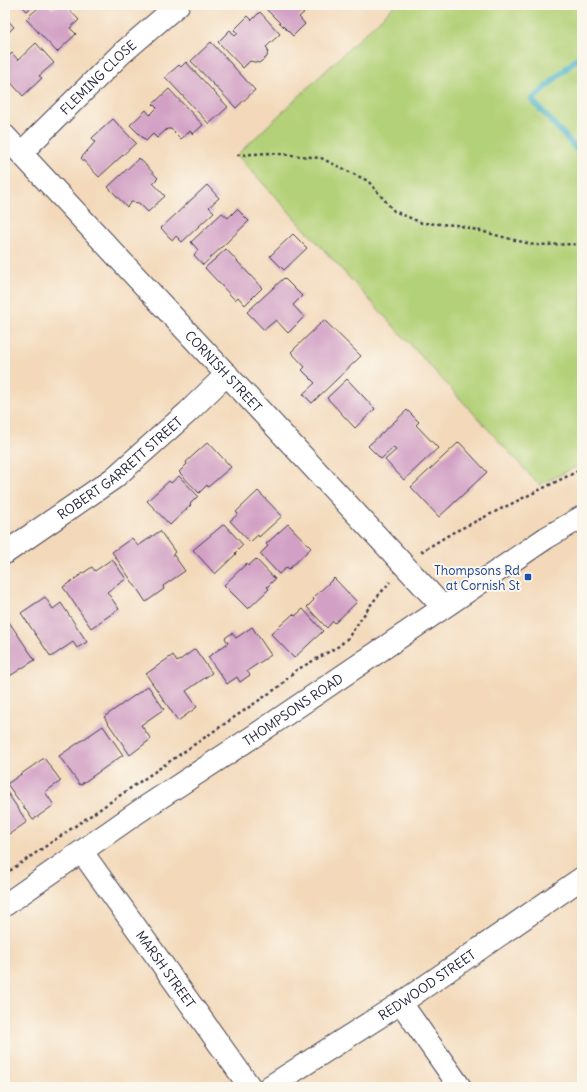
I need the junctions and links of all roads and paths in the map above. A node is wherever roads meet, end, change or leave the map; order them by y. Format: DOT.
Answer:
graph roads {
  1 [pos="178,5"];
  2 [pos="5,136"];
  3 [pos="21,153"];
  4 [pos="237,155"];
  5 [pos="582,244"];
  6 [pos="227,374"];
  7 [pos="582,469"];
  8 [pos="582,517"];
  9 [pos="5,553"];
  10 [pos="419,554"];
  11 [pos="394,578"];
  12 [pos="443,607"];
  13 [pos="82,852"];
  14 [pos="5,874"];
  15 [pos="582,878"];
  16 [pos="5,905"];
  17 [pos="401,1003"];
  18 [pos="250,1087"];
  19 [pos="269,1087"];
  20 [pos="460,1087"];
  1 -- 3 [label="street, FLEMING CLOSE"];
  2 -- 3 [label="street, CORNISH STREET"];
  3 -- 6 [label="street, CORNISH STREET"];
  4 -- 5 [label="path"];
  6 -- 9 [label="street, ROBERT GARRETT STREET"];
  6 -- 12 [label="street, CORNISH STREET"];
  7 -- 10 [label="path"];
  8 -- 12 [label="street, THOMPSONS ROAD"];
  11 -- 14 [label="path"];
  12 -- 13 [label="street, THOMPSONS ROAD"];
  13 -- 16 [label="street, THOMPSONS ROAD"];
  13 -- 18 [label="street, MARSH STREET"];
  15 -- 17 [label="street, REDWOOD STREET"];
  17 -- 19 [label="street, REDWOOD STREET"];
  17 -- 20 [label="street"];
}
